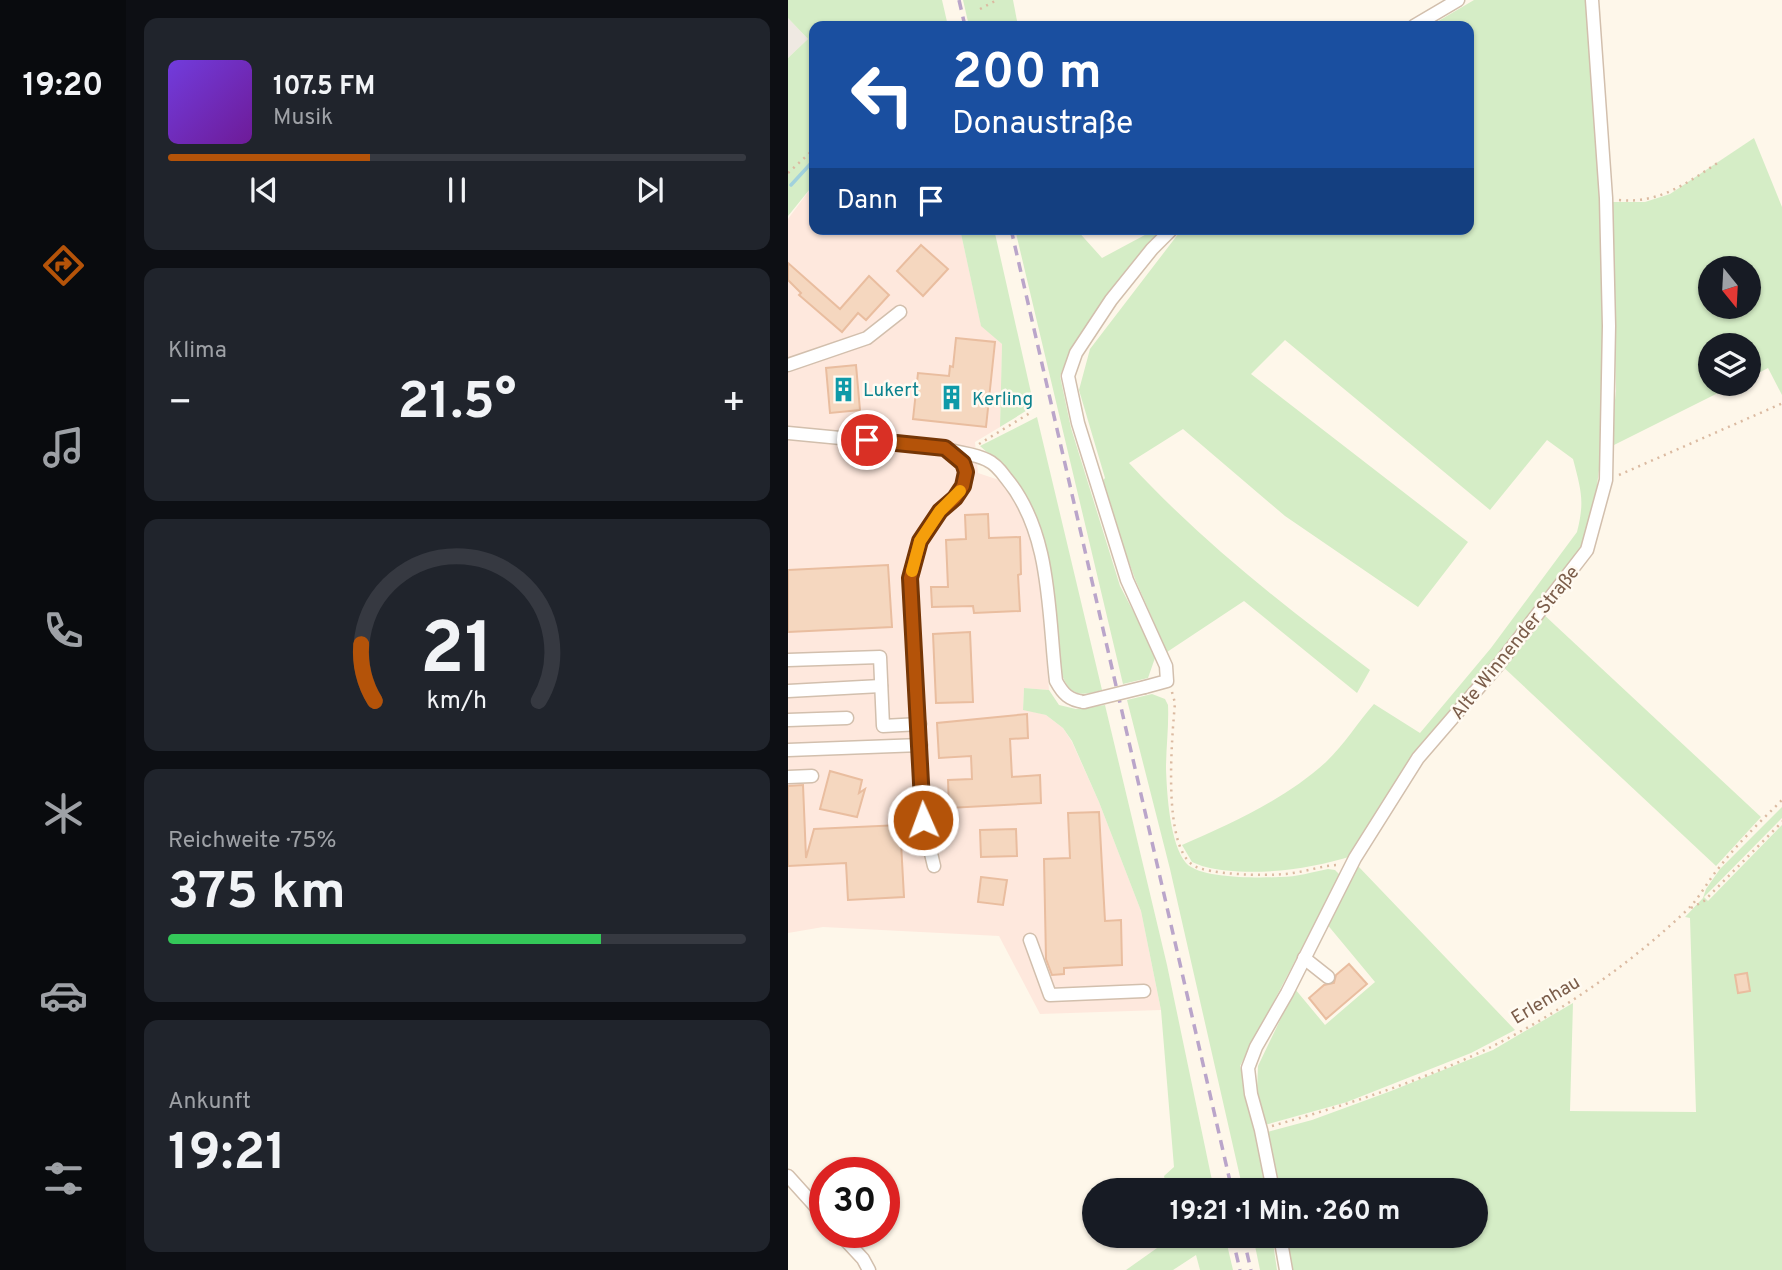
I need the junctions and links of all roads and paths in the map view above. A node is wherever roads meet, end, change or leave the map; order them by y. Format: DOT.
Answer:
graph roads {
  1 [pos="997,0"];
  2 [pos="1458,0"];
  3 [pos="1592,0"];
  4 [pos="980,9"];
  5 [pos="1422,21"];
  6 [pos="809,154"];
  7 [pos="1719,162"];
  8 [pos="788,173"];
  9 [pos="1606,198"];
  10 [pos="1166,235"];
  11 [pos="900,312"];
  12 [pos="788,365"];
  13 [pos="1783,403"];
  14 [pos="1030,413"];
  15 [pos="788,433"];
  16 [pos="945,448"];
  17 [pos="964,453"];
  18 [pos="1606,480"];
  19 [pos="788,660"];
  20 [pos="1167,681"];
  21 [pos="881,686"];
  22 [pos="788,691"];
  23 [pos="847,718"];
  24 [pos="788,720"];
  25 [pos="920,724"];
  26 [pos="920,745"];
  27 [pos="788,750"];
  28 [pos="812,776"];
  29 [pos="788,777"];
  30 [pos="1783,799"];
  31 [pos="1783,821"];
  32 [pos="1351,865"];
  33 [pos="934,866"];
  34 [pos="1688,909"];
  35 [pos="1030,940"];
  36 [pos="1304,958"];
  37 [pos="1328,977"];
  38 [pos="1144,991"];
  39 [pos="1261,1130"];
  40 [pos="788,1176"];
  41 [pos="1271,1178"];
  42 [pos="809,1199"];
  43 [pos="853,1248"];
  44 [pos="1282,1248"];
  45 [pos="869,1270"];
  46 [pos="1286,1270"];
  1 -- 4 [label="path"];
  2 -- 5 [label="street"];
  3 -- 9 [label="street, Alte Winnender Straße"];
  6 -- 8 [label="path"];
  7 -- 9 [label="path"];
  9 -- 18 [label="street, Alte Winnender Straße"];
  10 -- 20 [label="street"];
  11 -- 12 [label="street"];
  13 -- 18 [label="path"];
  14 -- 17 [label="path"];
  15 -- 16 [label="street"];
  16 -- 17 [label="street"];
  16 -- 25 [label="street"];
  17 -- 20 [label="street, bridge"];
  18 -- 32 [label="street, Alte Winnender Straße"];
  19 -- 21 [label="street"];
  20 -- 32 [label="path"];
  21 -- 22 [label="street"];
  21 -- 25 [label="street"];
  23 -- 24 [label="street"];
  25 -- 26 [label="street"];
  26 -- 27 [label="street"];
  26 -- 33 [label="street"];
  28 -- 29 [label="street"];
  30 -- 34 [label="path, Erlenhau"];
  31 -- 34 [label="path"];
  32 -- 36 [label="street, Alte Winnender Straße"];
  34 -- 39 [label="path, Erlenhau"];
  35 -- 38 [label="street"];
  36 -- 37 [label="street"];
  36 -- 39 [label="street, Alte Winnender Straße"];
  39 -- 41 [label="street, Alte Winnender Straße"];
  40 -- 42 [label="street"];
  43 -- 45 [label="street"];
  44 -- 46 [label="street"];
}
